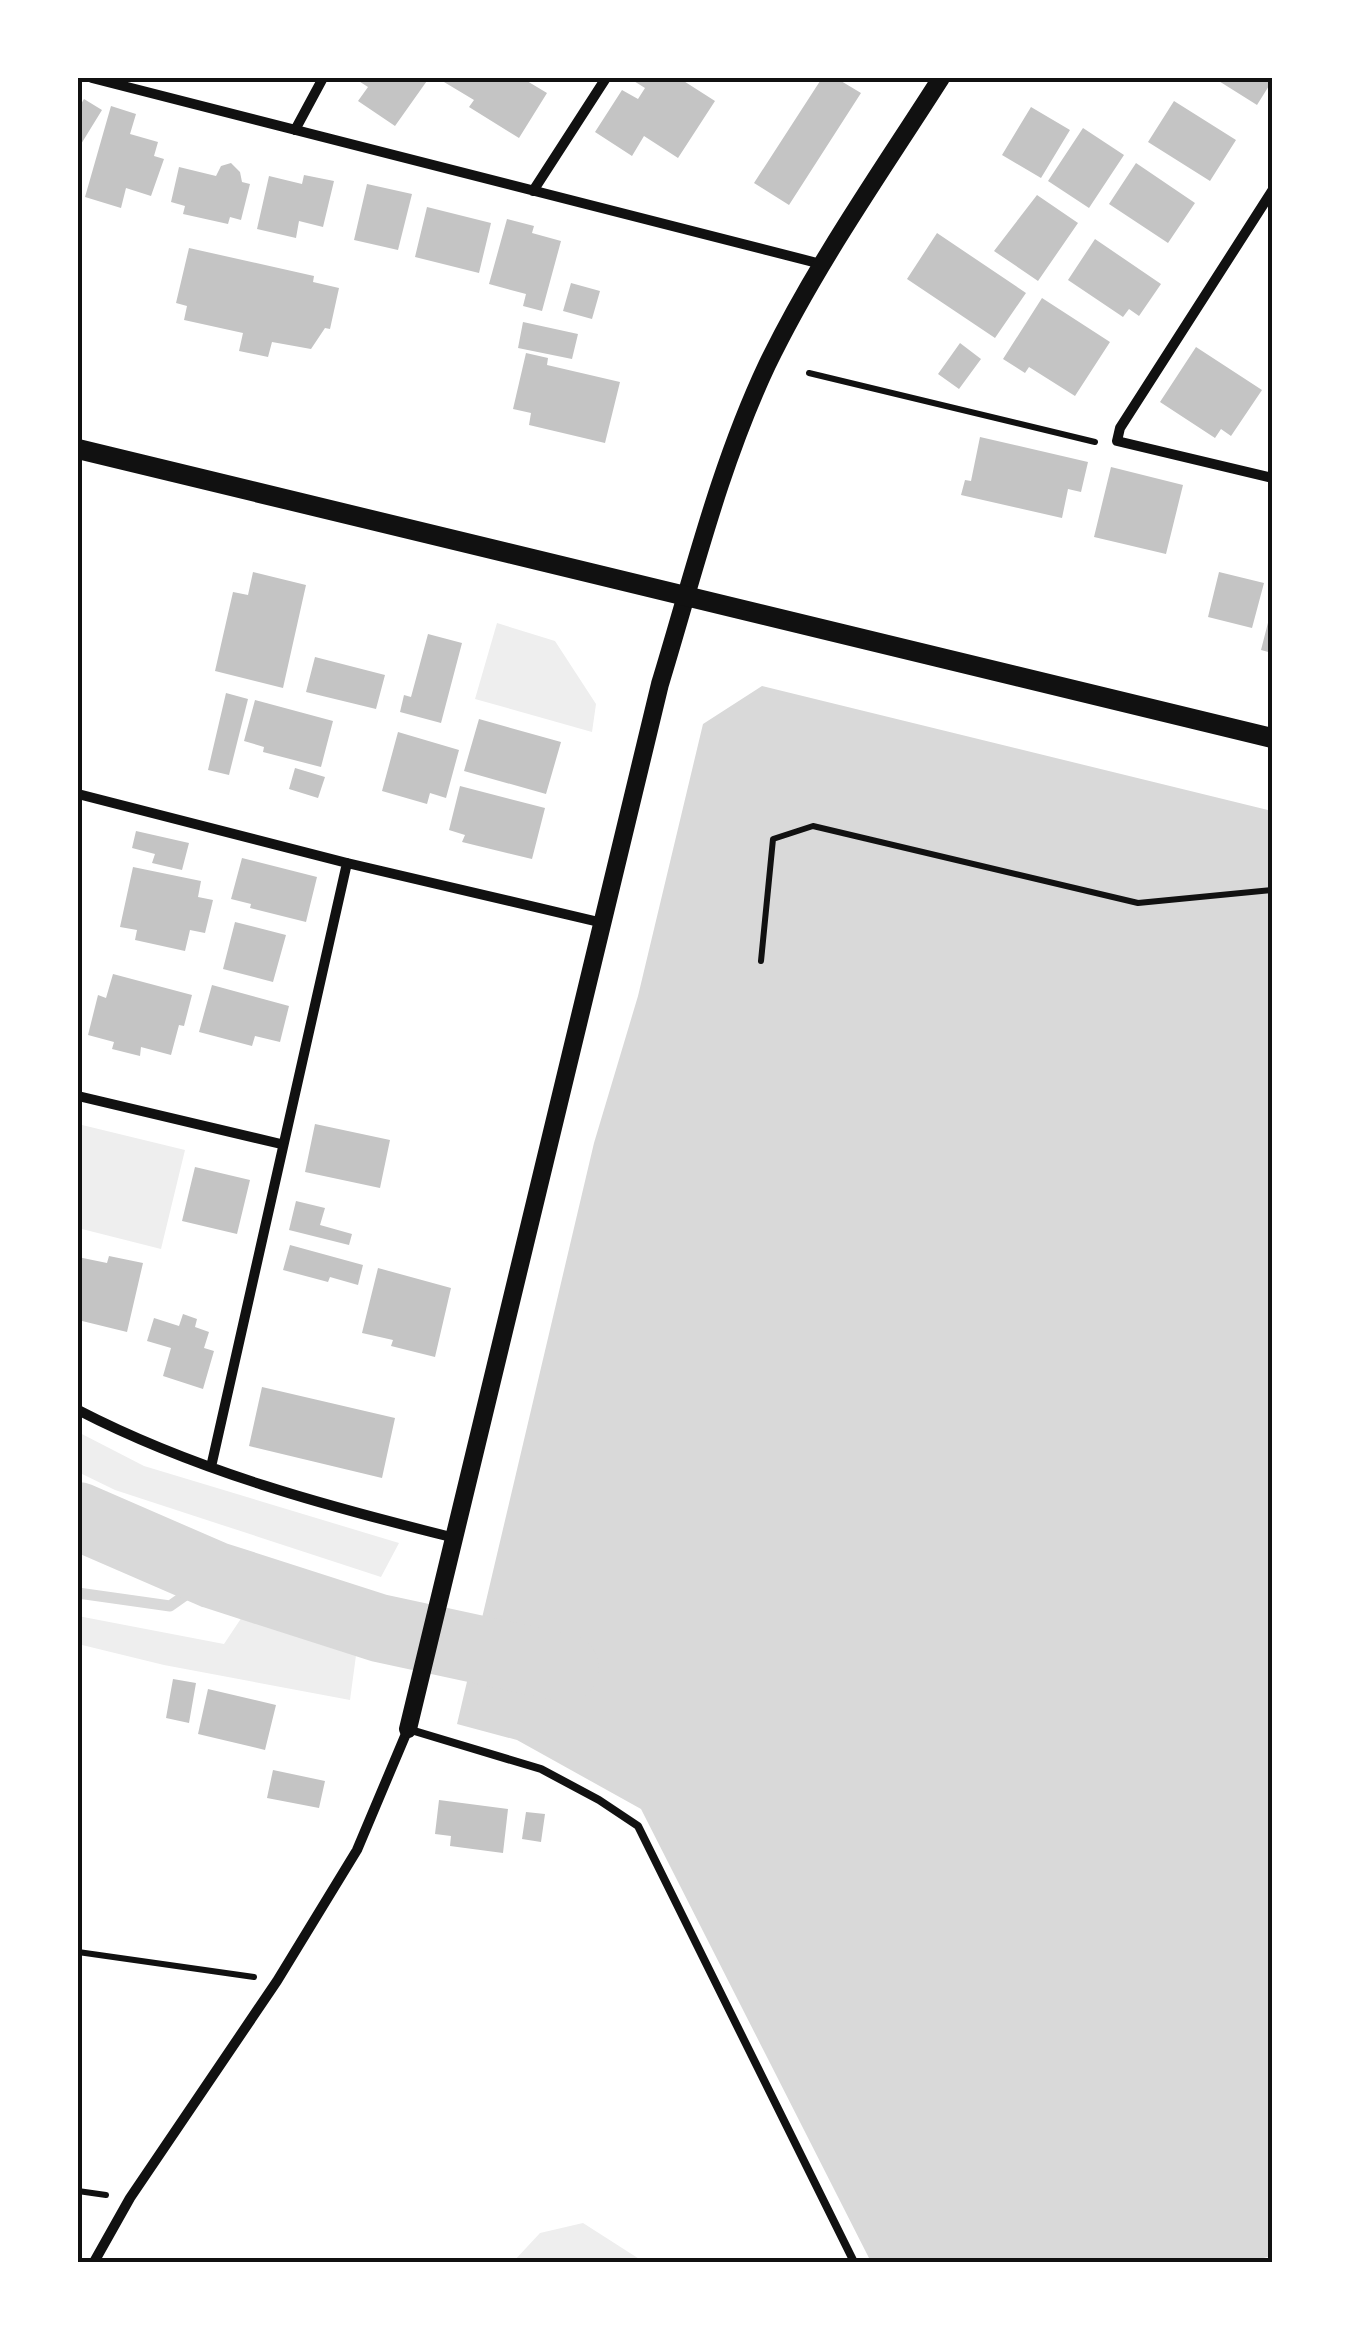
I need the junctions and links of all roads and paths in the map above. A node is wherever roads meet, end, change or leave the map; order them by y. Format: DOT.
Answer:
graph roads {
  1 [pos="92,78"];
  2 [pos="322,78"];
  3 [pos="606,78"];
  4 [pos="941,78"];
  5 [pos="296,130"];
  6 [pos="533,191"];
  7 [pos="1272,191"];
  8 [pos="821,264"];
  9 [pos="809,373"];
  10 [pos="1117,440"];
  11 [pos="78,449"];
  12 [pos="1272,478"];
  13 [pos="687,596"];
  14 [pos="1272,738"];
  15 [pos="78,794"];
  16 [pos="348,863"];
  17 [pos="1272,890"];
  18 [pos="602,923"];
  19 [pos="761,961"];
  20 [pos="78,1096"];
  21 [pos="282,1144"];
  22 [pos="78,1410"];
  23 [pos="211,1468"];
  24 [pos="455,1538"];
  25 [pos="408,1729"];
  26 [pos="78,1952"];
  27 [pos="277,1981"];
  28 [pos="94,2262"];
  29 [pos="854,2262"];
  1 -- 5 [label="street"];
  2 -- 5 [label="street"];
  3 -- 6 [label="street"];
  4 -- 8 [label="street"];
  5 -- 6 [label="street"];
  6 -- 8 [label="street"];
  7 -- 10 [label="street"];
  8 -- 13 [label="street"];
  9 -- 10 [label="path"];
  10 -- 12 [label="street"];
  11 -- 13 [label="main road"];
  13 -- 14 [label="main road"];
  13 -- 18 [label="street"];
  15 -- 16 [label="street"];
  16 -- 18 [label="street"];
  16 -- 21 [label="street"];
  17 -- 19 [label="path"];
  18 -- 24 [label="street"];
  20 -- 21 [label="street"];
  21 -- 23 [label="street"];
  22 -- 23 [label="street"];
  23 -- 24 [label="street"];
  24 -- 25 [label="street"];
  25 -- 27 [label="street"];
  25 -- 29 [label="lane"];
  26 -- 27 [label="path"];
  27 -- 28 [label="street"];
}
